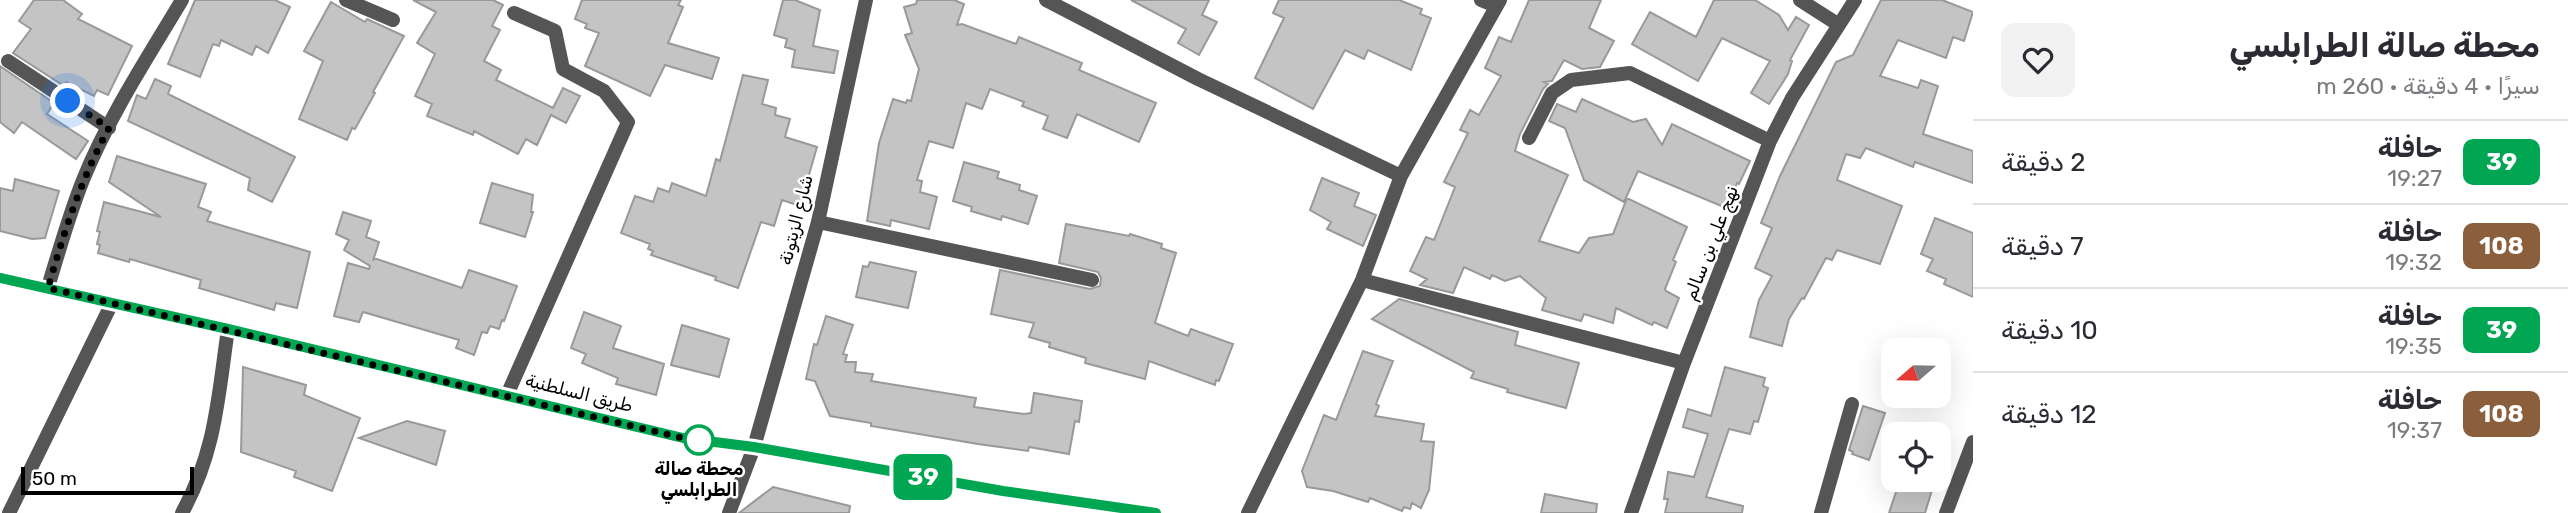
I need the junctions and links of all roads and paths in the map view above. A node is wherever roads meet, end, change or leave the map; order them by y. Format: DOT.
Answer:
graph roads {
  1 [pos="182,0"];
  2 [pos="346,0"];
  3 [pos="866,0"];
  4 [pos="1046,0"];
  5 [pos="1481,0"];
  6 [pos="1800,0"];
  7 [pos="1855,0"];
  8 [pos="1498,3"];
  9 [pos="514,13"];
  10 [pos="393,20"];
  11 [pos="1839,24"];
  12 [pos="8,61"];
  13 [pos="109,128"];
  14 [pos="1529,138"];
  15 [pos="1770,141"];
  16 [pos="1401,176"];
  17 [pos="818,222"];
  18 [pos="0,278"];
  19 [pos="1092,280"];
  20 [pos="1362,280"];
  21 [pos="48,288"];
  22 [pos="111,303"];
  23 [pos="228,329"];
  24 [pos="1684,363"];
  25 [pos="507,395"];
  26 [pos="1852,404"];
  27 [pos="1973,442"];
  28 [pos="754,447"];
  29 [pos="9,513"];
  30 [pos="182,513"];
  31 [pos="729,513"];
  32 [pos="1156,513"];
  33 [pos="1248,513"];
  34 [pos="1630,513"];
  35 [pos="1821,513"];
  36 [pos="1946,513"];
  1 -- 13 [label="street"];
  2 -- 10 [label="street"];
  3 -- 17 [label="street, شارع الزيتونة"];
  4 -- 16 [label="street"];
  5 -- 8 [label="street"];
  6 -- 11 [label="street"];
  7 -- 11 [label="street, نهج علي بن سالم"];
  8 -- 16 [label="street"];
  9 -- 25 [label="street"];
  11 -- 15 [label="street, نهج علي بن سالم"];
  12 -- 13 [label="street"];
  13 -- 21 [label="street"];
  14 -- 15 [label="street"];
  15 -- 24 [label="street, نهج علي بن سالم"];
  16 -- 20 [label="street"];
  17 -- 19 [label="street"];
  17 -- 28 [label="street, شارع الزيتونة"];
  18 -- 21 [label="main road, طريق السلطنية"];
  20 -- 24 [label="street"];
  20 -- 33 [label="street"];
  21 -- 22 [label="main road, طريق السلطنية"];
  22 -- 23 [label="main road, طريق السلطنية"];
  22 -- 29 [label="street"];
  23 -- 25 [label="main road, طريق السلطنية"];
  23 -- 30 [label="street"];
  24 -- 34 [label="street, نهج علي بن سالم"];
  25 -- 28 [label="main road, طريق السلطنية"];
  26 -- 35 [label="street"];
  27 -- 36 [label="street"];
  28 -- 31 [label="street, شارع الزيتونة"];
  28 -- 32 [label="main road, طريق السلطنية"];
}
